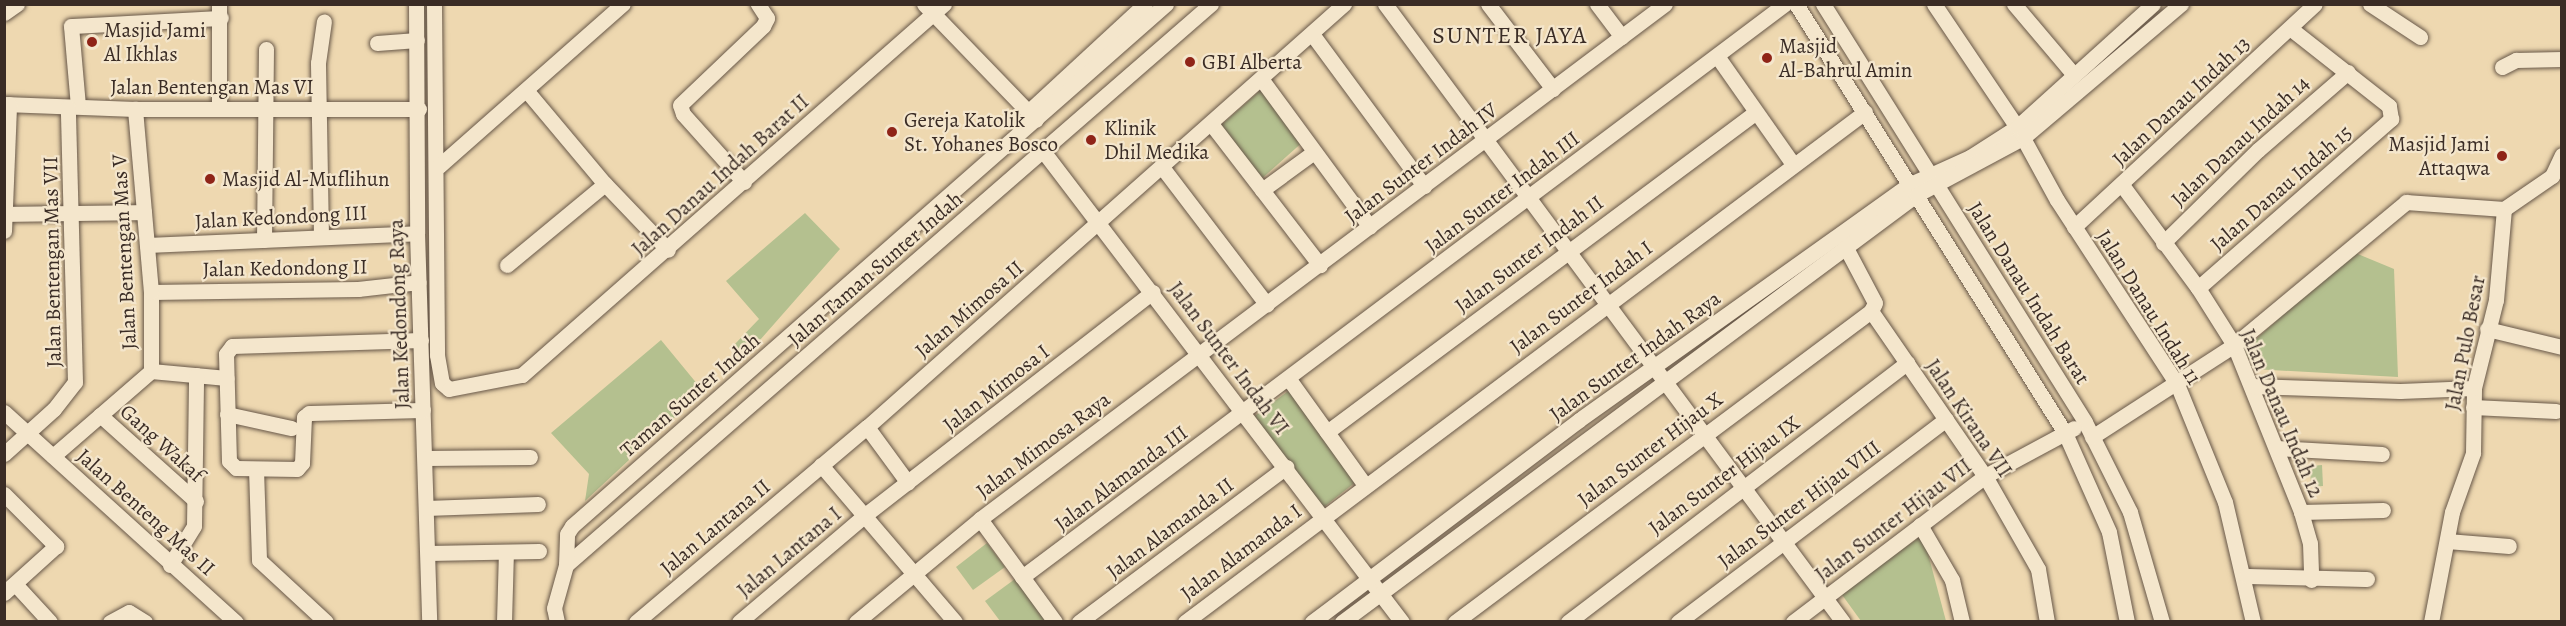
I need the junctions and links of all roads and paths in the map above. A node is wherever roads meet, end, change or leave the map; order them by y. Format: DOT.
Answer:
graph roads {
  1 [pos="17,4"];
  2 [pos="416,4"];
  3 [pos="434,4"];
  4 [pos="623,4"];
  5 [pos="758,4"];
  6 [pos="1145,4"];
  7 [pos="1166,4"];
  8 [pos="1211,4"];
  9 [pos="1344,4"];
  10 [pos="1385,4"];
  11 [pos="1488,4"];
  12 [pos="1597,4"];
  13 [pos="1665,4"];
  14 [pos="1785,4"];
  15 [pos="1796,4"];
  16 [pos="1822,4"];
  17 [pos="1934,4"];
  18 [pos="2153,4"];
  19 [pos="2181,4"];
  20 [pos="2315,4"];
  21 [pos="2370,4"];
  22 [pos="2016,5"];
  23 [pos="934,8"];
  24 [pos="220,11"];
  25 [pos="4,13"];
  26 [pos="324,21"];
  27 [pos="2290,28"];
  28 [pos="1312,34"];
  29 [pos="1622,37"];
  30 [pos="2420,37"];
  31 [pos="417,39"];
  32 [pos="377,43"];
  33 [pos="266,49"];
  34 [pos="1717,56"];
  35 [pos="2562,59"];
  36 [pos="2502,67"];
  37 [pos="2348,72"];
  38 [pos="2074,75"];
  39 [pos="1262,80"];
  40 [pos="1553,89"];
  41 [pos="526,90"];
  42 [pos="7,104"];
  43 [pos="73,106"];
  44 [pos="219,107"];
  45 [pos="135,109"];
  46 [pos="267,109"];
  47 [pos="318,109"];
  48 [pos="419,109"];
  49 [pos="1756,112"];
  50 [pos="1865,112"];
  51 [pos="1033,115"];
  52 [pos="2391,119"];
  53 [pos="1212,125"];
  54 [pos="2020,132"];
  55 [pos="1486,140"];
  56 [pos="1043,151"];
  57 [pos="1314,152"];
  58 [pos="2562,155"];
  59 [pos="1793,164"];
  60 [pos="439,166"];
  61 [pos="1162,167"];
  62 [pos="1933,179"];
  63 [pos="744,182"];
  64 [pos="605,184"];
  65 [pos="2122,185"];
  66 [pos="1424,186"];
  67 [pos="1262,190"];
  68 [pos="1912,190"];
  69 [pos="1528,199"];
  70 [pos="2504,209"];
  71 [pos="73,212"];
  72 [pos="144,212"];
  73 [pos="6,214"];
  74 [pos="1099,223"];
  75 [pos="1370,227"];
  76 [pos="2074,227"];
  77 [pos="4,231"];
  78 [pos="417,233"];
  79 [pos="321,236"];
  80 [pos="264,240"];
  81 [pos="2163,243"];
  82 [pos="147,245"];
  83 [pos="1845,246"];
  84 [pos="668,250"];
  85 [pos="1567,252"];
  86 [pos="507,265"];
  87 [pos="1320,265"];
  88 [pos="419,282"];
  89 [pos="2198,288"];
  90 [pos="151,292"];
  91 [pos="1153,292"];
  92 [pos="1267,305"];
  93 [pos="1606,305"];
  94 [pos="1871,311"];
  95 [pos="2487,329"];
  96 [pos="421,340"];
  97 [pos="2234,345"];
  98 [pos="2562,347"];
  99 [pos="1201,354"];
  100 [pos="1907,363"];
  101 [pos="151,371"];
  102 [pos="196,375"];
  103 [pos="1658,376"];
  104 [pos="227,378"];
  105 [pos="1288,378"];
  106 [pos="2177,384"];
  107 [pos="2252,387"];
  108 [pos="2474,388"];
  109 [pos="2473,407"];
  110 [pos="423,410"];
  111 [pos="2556,411"];
  112 [pos="4,412"];
  113 [pos="1244,412"];
  114 [pos="227,414"];
  115 [pos="100,415"];
  116 [pos="1946,419"];
  117 [pos="2085,422"];
  118 [pos="867,427"];
  119 [pos="291,428"];
  120 [pos="1327,432"];
  121 [pos="2065,433"];
  122 [pos="27,434"];
  123 [pos="1703,435"];
  124 [pos="2092,437"];
  125 [pos="2276,448"];
  126 [pos="4,454"];
  127 [pos="2382,454"];
  128 [pos="53,456"];
  129 [pos="530,457"];
  130 [pos="426,458"];
  131 [pos="821,465"];
  132 [pos="1286,467"];
  133 [pos="256,469"];
  134 [pos="1985,476"];
  135 [pos="909,483"];
  136 [pos="1365,485"];
  137 [pos="1743,487"];
  138 [pos="4,494"];
  139 [pos="196,501"];
  140 [pos="538,504"];
  141 [pos="426,508"];
  142 [pos="2383,510"];
  143 [pos="2301,512"];
  144 [pos="865,515"];
  145 [pos="1323,516"];
  146 [pos="980,519"];
  147 [pos="1920,525"];
  148 [pos="1784,541"];
  149 [pos="2447,541"];
  150 [pos="2509,546"];
  151 [pos="539,551"];
  152 [pos="506,552"];
  153 [pos="428,553"];
  154 [pos="170,565"];
  155 [pos="566,565"];
  156 [pos="912,572"];
  157 [pos="2246,576"];
  158 [pos="1022,577"];
  159 [pos="1369,578"];
  160 [pos="2367,579"];
  161 [pos="2311,580"];
  162 [pos="10,589"];
  163 [pos="1380,592"];
  164 [pos="1825,598"];
  165 [pos="113,619"];
  166 [pos="50,621"];
  167 [pos="145,621"];
  168 [pos="236,621"];
  169 [pos="326,621"];
  170 [pos="429,621"];
  171 [pos="504,621"];
  172 [pos="557,621"];
  173 [pos="636,621"];
  174 [pos="739,621"];
  175 [pos="856,621"];
  176 [pos="955,621"];
  177 [pos="1055,621"];
  178 [pos="1079,621"];
  179 [pos="1185,621"];
  180 [pos="1312,621"];
  181 [pos="1342,621"];
  182 [pos="1402,621"];
  183 [pos="1455,621"];
  184 [pos="1568,621"];
  185 [pos="1678,621"];
  186 [pos="1793,621"];
  187 [pos="1843,621"];
  188 [pos="1962,621"];
  189 [pos="2047,621"];
  190 [pos="2127,621"];
  191 [pos="2162,621"];
  192 [pos="2253,621"];
  193 [pos="2431,621"];
  1 -- 25 [label="street"];
  2 -- 31 [label="street, Jalan Kedondong Raya"];
  3 -- 60 [label="street"];
  4 -- 41 [label="street"];
  5 -- 63 [label="street"];
  6 -- 51 [label="street"];
  7 -- 51 [label="street, Taman Sunter Indah"];
  8 -- 56 [label="street, Jalan Taman Sunter Indah"];
  9 -- 28 [label="street, Jalan Mimosa II"];
  10 -- 55 [label="street"];
  11 -- 40 [label="street"];
  12 -- 29 [label="street"];
  13 -- 29 [label="street, Jalan Sunter Indah IV"];
  14 -- 34 [label="street, Jalan Sunter Indah III"];
  15 -- 50 [label="street, Jalan Danau Indah Barat"];
  16 -- 62 [label="street, Jalan Danau Indah Barat"];
  17 -- 54 [label="street, Jalan Danau Indah 11"];
  18 -- 38 [label="street"];
  19 -- 54 [label="street"];
  20 -- 27 [label="street, Jalan Danau Indah 13"];
  21 -- 30 [label="street"];
  22 -- 38 [label="street"];
  23 -- 51 [label="street"];
  23 -- 63 [label="street, Jalan Danau Indah Barat II"];
  24 -- 43 [label="street, Jalan Bentengan Mas VII"];
  24 -- 44 [label="street"];
  26 -- 47 [label="street"];
  27 -- 37 [label="street, Jalan Danau Indah 14"];
  27 -- 65 [label="street, Jalan Danau Indah 13"];
  28 -- 39 [label="street, Jalan Mimosa II"];
  28 -- 66 [label="street"];
  29 -- 40 [label="street, Jalan Sunter Indah IV"];
  31 -- 32 [label="street"];
  31 -- 48 [label="street, Jalan Kedondong Raya"];
  33 -- 46 [label="street"];
  34 -- 49 [label="street"];
  34 -- 69 [label="street, Jalan Sunter Indah III"];
  35 -- 36 [label="street"];
  37 -- 52 [label="street, Jalan Danau Indah 14"];
  37 -- 81 [label="street, Jalan Danau Indah 14"];
  38 -- 54 [label="street"];
  39 -- 53 [label="street, Jalan Mimosa II"];
  39 -- 57 [label="street"];
  40 -- 55 [label="street, Jalan Sunter Indah IV"];
  41 -- 60 [label="street"];
  41 -- 64 [label="street"];
  42 -- 43 [label="street, Jalan Bentengan Mas VI"];
  42 -- 73 [label="street"];
  43 -- 45 [label="street, Jalan Bentengan Mas VI"];
  43 -- 71 [label="street, Jalan Bentengan Mas VII"];
  44 -- 45 [label="street, Jalan Bentengan Mas VI"];
  44 -- 46 [label="street, Jalan Bentengan Mas VI"];
  45 -- 72 [label="street, Jalan Bentengan Mas V"];
  46 -- 47 [label="street, Jalan Bentengan Mas VI"];
  46 -- 80 [label="street"];
  47 -- 48 [label="street, Jalan Bentengan Mas VI"];
  47 -- 79 [label="street"];
  48 -- 78 [label="street, Jalan Kedondong Raya"];
  49 -- 59 [label="street"];
  49 -- 85 [label="street, Jalan Sunter Indah II"];
  50 -- 59 [label="street, Jalan Sunter Indah I"];
  50 -- 68 [label="street, Jalan Danau Indah Barat"];
  51 -- 155 [label="street, Taman Sunter Indah"];
  52 -- 89 [label="street, Jalan Danau Indah 15"];
  53 -- 61 [label="street, Jalan Mimosa II"];
  53 -- 67 [label="street"];
  54 -- 62 [label="street, Jalan Sunter Indah Raya"];
  54 -- 76 [label="street, Jalan Danau Indah 11"];
  55 -- 66 [label="street, Jalan Sunter Indah IV"];
  55 -- 69 [label="street"];
  56 -- 74 [label="street, Jalan Sunter Indah VI"];
  56 -- 155 [label="street, Jalan Taman Sunter Indah"];
  57 -- 67 [label="street"];
  57 -- 75 [label="street"];
  58 -- 70 [label="street"];
  59 -- 93 [label="street, Jalan Sunter Indah I"];
  60 -- 84 [label="street, Jalan Danau Indah Barat II"];
  61 -- 74 [label="street, Jalan Mimosa II"];
  61 -- 92 [label="street"];
  62 -- 68 [label="street, Jalan Sunter Indah Raya"];
  62 -- 117 [label="street, Jalan Danau Indah Barat"];
  63 -- 84 [label="street, Jalan Danau Indah Barat II"];
  64 -- 84 [label="street"];
  64 -- 86 [label="street"];
  65 -- 76 [label="street, Jalan Danau Indah 13"];
  65 -- 81 [label="street, Jalan Danau Indah 12"];
  66 -- 75 [label="street, Jalan Sunter Indah IV"];
  67 -- 87 [label="street"];
  68 -- 83 [label="street, Jalan Sunter Indah Raya"];
  68 -- 103 [label="street, Jalan Sunter Indah Raya"];
  68 -- 121 [label="street, Jalan Danau Indah Barat"];
  69 -- 85 [label="street"];
  69 -- 105 [label="street, Jalan Sunter Indah III"];
  70 -- 95 [label="street, Jalan Pulo Besar"];
  70 -- 97 [label="street"];
  71 -- 72 [label="street"];
  71 -- 73 [label="street"];
  71 -- 122 [label="street, Jalan Bentengan Mas VII"];
  72 -- 82 [label="street, Jalan Bentengan Mas V"];
  73 -- 77 [label="street"];
  74 -- 91 [label="street, Jalan Sunter Indah VI"];
  74 -- 118 [label="street, Jalan Mimosa II"];
  75 -- 87 [label="street, Jalan Sunter Indah IV"];
  76 -- 106 [label="street, Jalan Danau Indah 11"];
  78 -- 79 [label="street, Jalan Kedondong III"];
  78 -- 88 [label="street, Jalan Kedondong Raya"];
  79 -- 80 [label="street, Jalan Kedondong III"];
  80 -- 82 [label="street, Jalan Kedondong III"];
  81 -- 89 [label="street, Jalan Danau Indah 12"];
  82 -- 90 [label="street, Jalan Bentengan Mas V"];
  83 -- 94 [label="street, Jalan Kirana VII"];
  83 -- 103 [label="street, Jalan Sunter Indah Raya"];
  85 -- 93 [label="street"];
  85 -- 120 [label="street, Jalan Sunter Indah II"];
  87 -- 92 [label="street, Jalan Sunter Indah IV"];
  88 -- 90 [label="street, Jalan Kedondong II"];
  88 -- 96 [label="street, Jalan Kedondong Raya"];
  89 -- 97 [label="street, Jalan Danau Indah 12"];
  90 -- 101 [label="street, Jalan Bentengan Mas V"];
  91 -- 99 [label="street, Jalan Sunter Indah VI"];
  91 -- 135 [label="street, Jalan Mimosa I"];
  92 -- 99 [label="street, Jalan Sunter Indah IV"];
  93 -- 103 [label="street"];
  93 -- 136 [label="street, Jalan Sunter Indah I"];
  94 -- 100 [label="street, Jalan Kirana VII"];
  94 -- 123 [label="street, Jalan Sunter Hijau X"];
  95 -- 98 [label="street"];
  95 -- 108 [label="street, Jalan Pulo Besar"];
  96 -- 104 [label="street"];
  96 -- 110 [label="street, Jalan Kedondong Raya"];
  97 -- 106 [label="street"];
  97 -- 107 [label="street, Jalan Danau Indah 12"];
  99 -- 113 [label="street, Jalan Sunter Indah VI"];
  99 -- 146 [label="street, Jalan Mimosa Raya"];
  100 -- 116 [label="street, Jalan Kirana VII"];
  100 -- 137 [label="street, Jalan Sunter Hijau IX"];
  101 -- 102 [label="street"];
  101 -- 115 [label="street, Jalan Bentengan Mas V"];
  102 -- 104 [label="street"];
  102 -- 139 [label="street"];
  103 -- 123 [label="street"];
  103 -- 159 [label="street, Jalan Sunter Indah Raya"];
  103 -- 163 [label="street, Jalan Sunter Indah Raya"];
  104 -- 114 [label="street"];
  105 -- 113 [label="street, Jalan Sunter Indah III"];
  105 -- 120 [label="street"];
  106 -- 124 [label="street"];
  106 -- 157 [label="street, Jalan Danau Indah 11"];
  107 -- 108 [label="street"];
  107 -- 125 [label="street, Jalan Danau Indah 12"];
  108 -- 109 [label="street, Jalan Pulo Besar"];
  109 -- 111 [label="street"];
  109 -- 149 [label="street, Jalan Pulo Besar"];
  110 -- 130 [label="street, Jalan Kedondong Raya"];
  110 -- 133 [label="street"];
  112 -- 122 [label="street"];
  113 -- 132 [label="street, Jalan Sunter Indah VI"];
  113 -- 158 [label="street, Jalan Alamanda III"];
  114 -- 119 [label="street"];
  114 -- 133 [label="street"];
  115 -- 128 [label="street, Jalan Bentengan Mas V"];
  115 -- 139 [label="street, Gang Wakaf"];
  116 -- 134 [label="street, Jalan Kirana VII"];
  116 -- 148 [label="street, Jalan Sunter Hijau VIII"];
  117 -- 121 [label="street, Jalan Sunter Hijau VII"];
  117 -- 124 [label="street, Jalan Danau Indah Barat"];
  118 -- 131 [label="street, Jalan Mimosa II"];
  118 -- 135 [label="street"];
  120 -- 136 [label="street"];
  121 -- 134 [label="street, Jalan Sunter Hijau VII"];
  121 -- 190 [label="street, Jalan Danau Indah Barat"];
  122 -- 126 [label="street, Jalan Bentengan Mas VII"];
  122 -- 128 [label="street, Jalan Benteng Mas II"];
  123 -- 137 [label="street"];
  123 -- 183 [label="street, Jalan Sunter Hijau X"];
  124 -- 191 [label="street, Jalan Danau Indah Barat"];
  125 -- 127 [label="street"];
  125 -- 143 [label="street, Jalan Danau Indah 12"];
  128 -- 154 [label="street, Jalan Benteng Mas II"];
  129 -- 130 [label="street"];
  130 -- 141 [label="street, Jalan Kedondong Raya"];
  131 -- 144 [label="street"];
  131 -- 173 [label="street, Jalan Lantana II"];
  132 -- 145 [label="street, Jalan Sunter Indah VI"];
  132 -- 178 [label="street, Jalan Alamanda II"];
  133 -- 169 [label="street"];
  134 -- 147 [label="street, Jalan Sunter Hijau VII"];
  134 -- 189 [label="street, Jalan Kirana VII"];
  135 -- 144 [label="street, Jalan Mimosa I"];
  136 -- 145 [label="street, Jalan Sunter Indah I"];
  137 -- 148 [label="street"];
  137 -- 184 [label="street, Jalan Sunter Hijau IX"];
  138 -- 162 [label="street"];
  139 -- 154 [label="street"];
  140 -- 141 [label="street"];
  141 -- 153 [label="street, Jalan Kedondong Raya"];
  142 -- 143 [label="street"];
  143 -- 161 [label="street, Jalan Danau Indah 12"];
  144 -- 156 [label="street"];
  144 -- 174 [label="street, Jalan Lantana I"];
  145 -- 159 [label="street, Jalan Sunter Indah VI"];
  145 -- 179 [label="street, Jalan Alamanda I"];
  146 -- 156 [label="street, Jalan Mimosa Raya"];
  146 -- 158 [label="street"];
  147 -- 164 [label="street, Jalan Sunter Hijau VII"];
  147 -- 188 [label="street"];
  148 -- 164 [label="street"];
  148 -- 185 [label="street, Jalan Sunter Hijau VIII"];
  149 -- 150 [label="street"];
  149 -- 193 [label="street, Jalan Pulo Besar"];
  151 -- 152 [label="street"];
  152 -- 153 [label="street"];
  152 -- 171 [label="street"];
  153 -- 170 [label="street, Jalan Kedondong Raya"];
  154 -- 168 [label="street, Jalan Benteng Mas II"];
  155 -- 172 [label="street"];
  156 -- 175 [label="street, Jalan Mimosa Raya"];
  156 -- 176 [label="street"];
  157 -- 161 [label="street"];
  157 -- 192 [label="street, Jalan Danau Indah 11"];
  158 -- 177 [label="street"];
  159 -- 163 [label="street, Jalan Sunter Indah VI"];
  159 -- 180 [label="street, Jalan Sunter Indah Raya"];
  160 -- 161 [label="street"];
  162 -- 166 [label="street"];
  163 -- 181 [label="street, Jalan Sunter Indah Raya"];
  163 -- 182 [label="street, Jalan Sunter Indah VI"];
  164 -- 186 [label="street, Jalan Sunter Hijau VII"];
  164 -- 187 [label="street"];
  165 -- 167 [label="street"];
}
